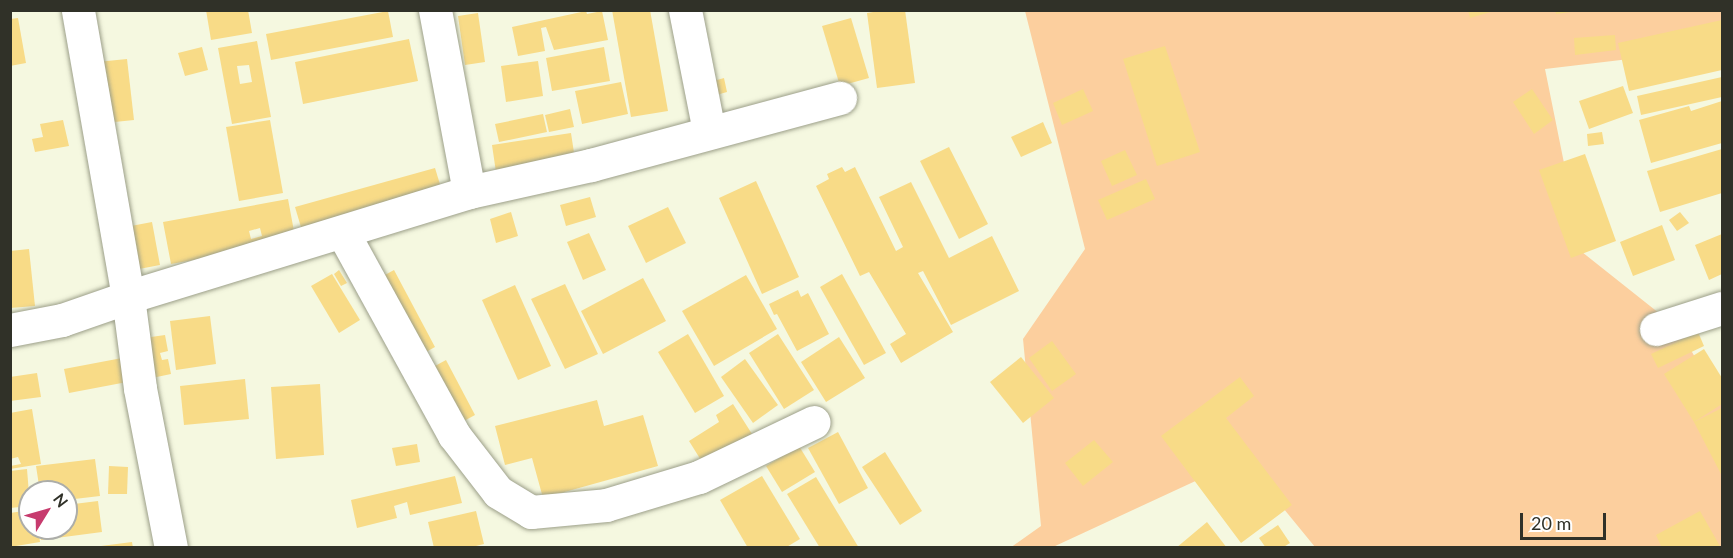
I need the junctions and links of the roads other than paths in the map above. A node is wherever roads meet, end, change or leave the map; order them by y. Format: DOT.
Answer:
graph roads {
  1 [pos="78,10"];
  2 [pos="435,10"];
  3 [pos="685,10"];
  4 [pos="840,98"];
  5 [pos="709,131"];
  6 [pos="469,192"];
  7 [pos="343,233"];
  8 [pos="129,297"];
  9 [pos="1722,308"];
  10 [pos="1656,329"];
  11 [pos="10,330"];
  12 [pos="814,422"];
  13 [pos="171,548"];
  1 -- 8 [label="street"];
  2 -- 6 [label="street"];
  3 -- 5 [label="street"];
  4 -- 5 [label="street"];
  5 -- 6 [label="street"];
  6 -- 7 [label="street"];
  7 -- 8 [label="street"];
  7 -- 12 [label="street"];
  8 -- 11 [label="street"];
  8 -- 13 [label="street"];
  9 -- 10 [label="street"];
}
